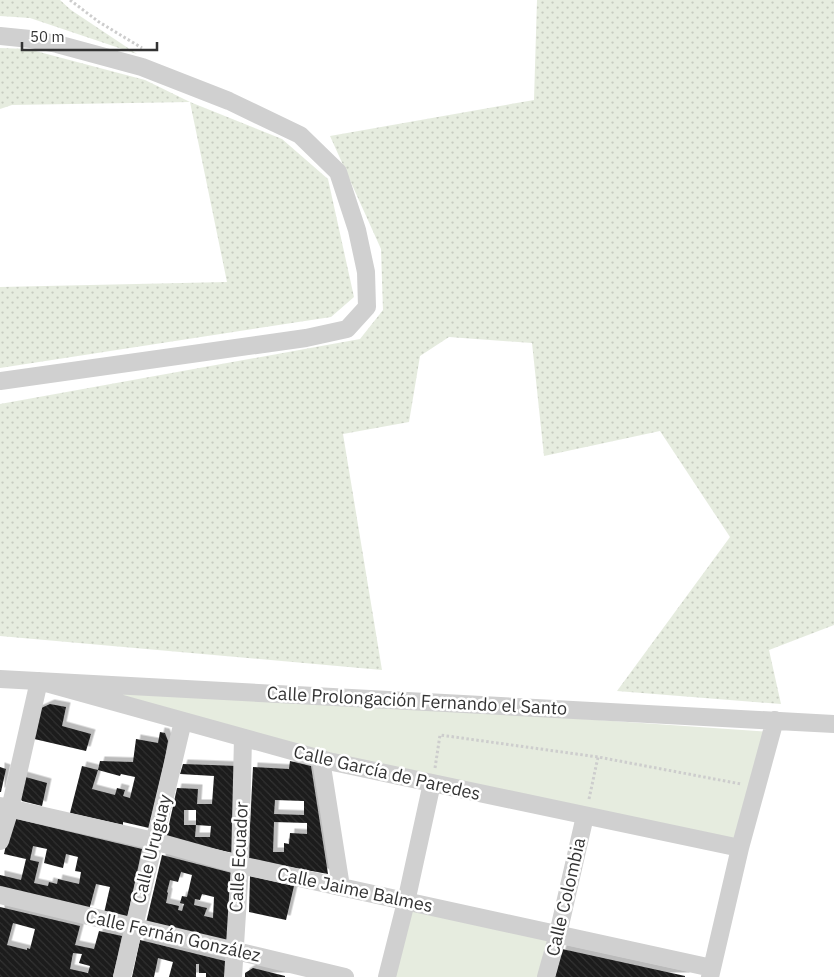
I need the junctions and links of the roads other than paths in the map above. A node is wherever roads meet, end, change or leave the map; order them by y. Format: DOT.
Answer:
graph roads {
  1 [pos="0,36"];
  2 [pos="0,381"];
  3 [pos="0,679"];
  4 [pos="38,681"];
  5 [pos="775,720"];
  6 [pos="183,721"];
  7 [pos="834,724"];
  8 [pos="243,738"];
  9 [pos="322,760"];
  10 [pos="432,783"];
  11 [pos="5,808"];
  12 [pos="585,816"];
  13 [pos="0,841"];
  14 [pos="154,841"];
  15 [pos="740,848"];
  16 [pos="240,865"];
  17 [pos="341,887"];
  18 [pos="0,894"];
  19 [pos="406,902"];
  20 [pos="133,927"];
  21 [pos="558,934"];
  22 [pos="234,951"];
  23 [pos="711,972"];
  24 [pos="122,977"];
  25 [pos="232,977"];
  26 [pos="345,977"];
  27 [pos="387,977"];
  28 [pos="546,977"];
  1 -- 2 [label="street"];
  3 -- 4 [label="street, Calle Prolongación Fernando el Santo"];
  4 -- 5 [label="street, Calle Prolongación Fernando el Santo"];
  4 -- 6 [label="street, Calle García de Paredes"];
  4 -- 11 [label="street"];
  5 -- 7 [label="street, Calle Prolongación Fernando el Santo"];
  5 -- 15 [label="street"];
  6 -- 8 [label="street, Calle García de Paredes"];
  6 -- 14 [label="street, Calle Uruguay"];
  8 -- 9 [label="street, Calle García de Paredes"];
  8 -- 16 [label="street, Calle Ecuador"];
  9 -- 10 [label="street, Calle García de Paredes"];
  9 -- 17 [label="street"];
  10 -- 12 [label="street, Calle García de Paredes"];
  10 -- 19 [label="street"];
  11 -- 13 [label="street"];
  11 -- 14 [label="street, Calle Jaime Balmes"];
  12 -- 15 [label="street, Calle García de Paredes"];
  12 -- 21 [label="street, Calle Colombia"];
  14 -- 16 [label="street, Calle Jaime Balmes"];
  14 -- 20 [label="street, Calle Uruguay"];
  15 -- 23 [label="street"];
  16 -- 17 [label="street, Calle Jaime Balmes"];
  16 -- 22 [label="street, Calle Ecuador"];
  17 -- 19 [label="street, Calle Jaime Balmes"];
  18 -- 20 [label="street, Calle Fernán González"];
  19 -- 21 [label="street, Calle Jaime Balmes"];
  19 -- 27 [label="street"];
  20 -- 22 [label="street, Calle Fernán González"];
  20 -- 24 [label="street, Calle Uruguay"];
  21 -- 23 [label="street, Calle Jaime Balmes"];
  21 -- 28 [label="street, Calle Colombia"];
  22 -- 25 [label="street, Calle Ecuador"];
  22 -- 26 [label="street, Calle Fernán González"];
}
